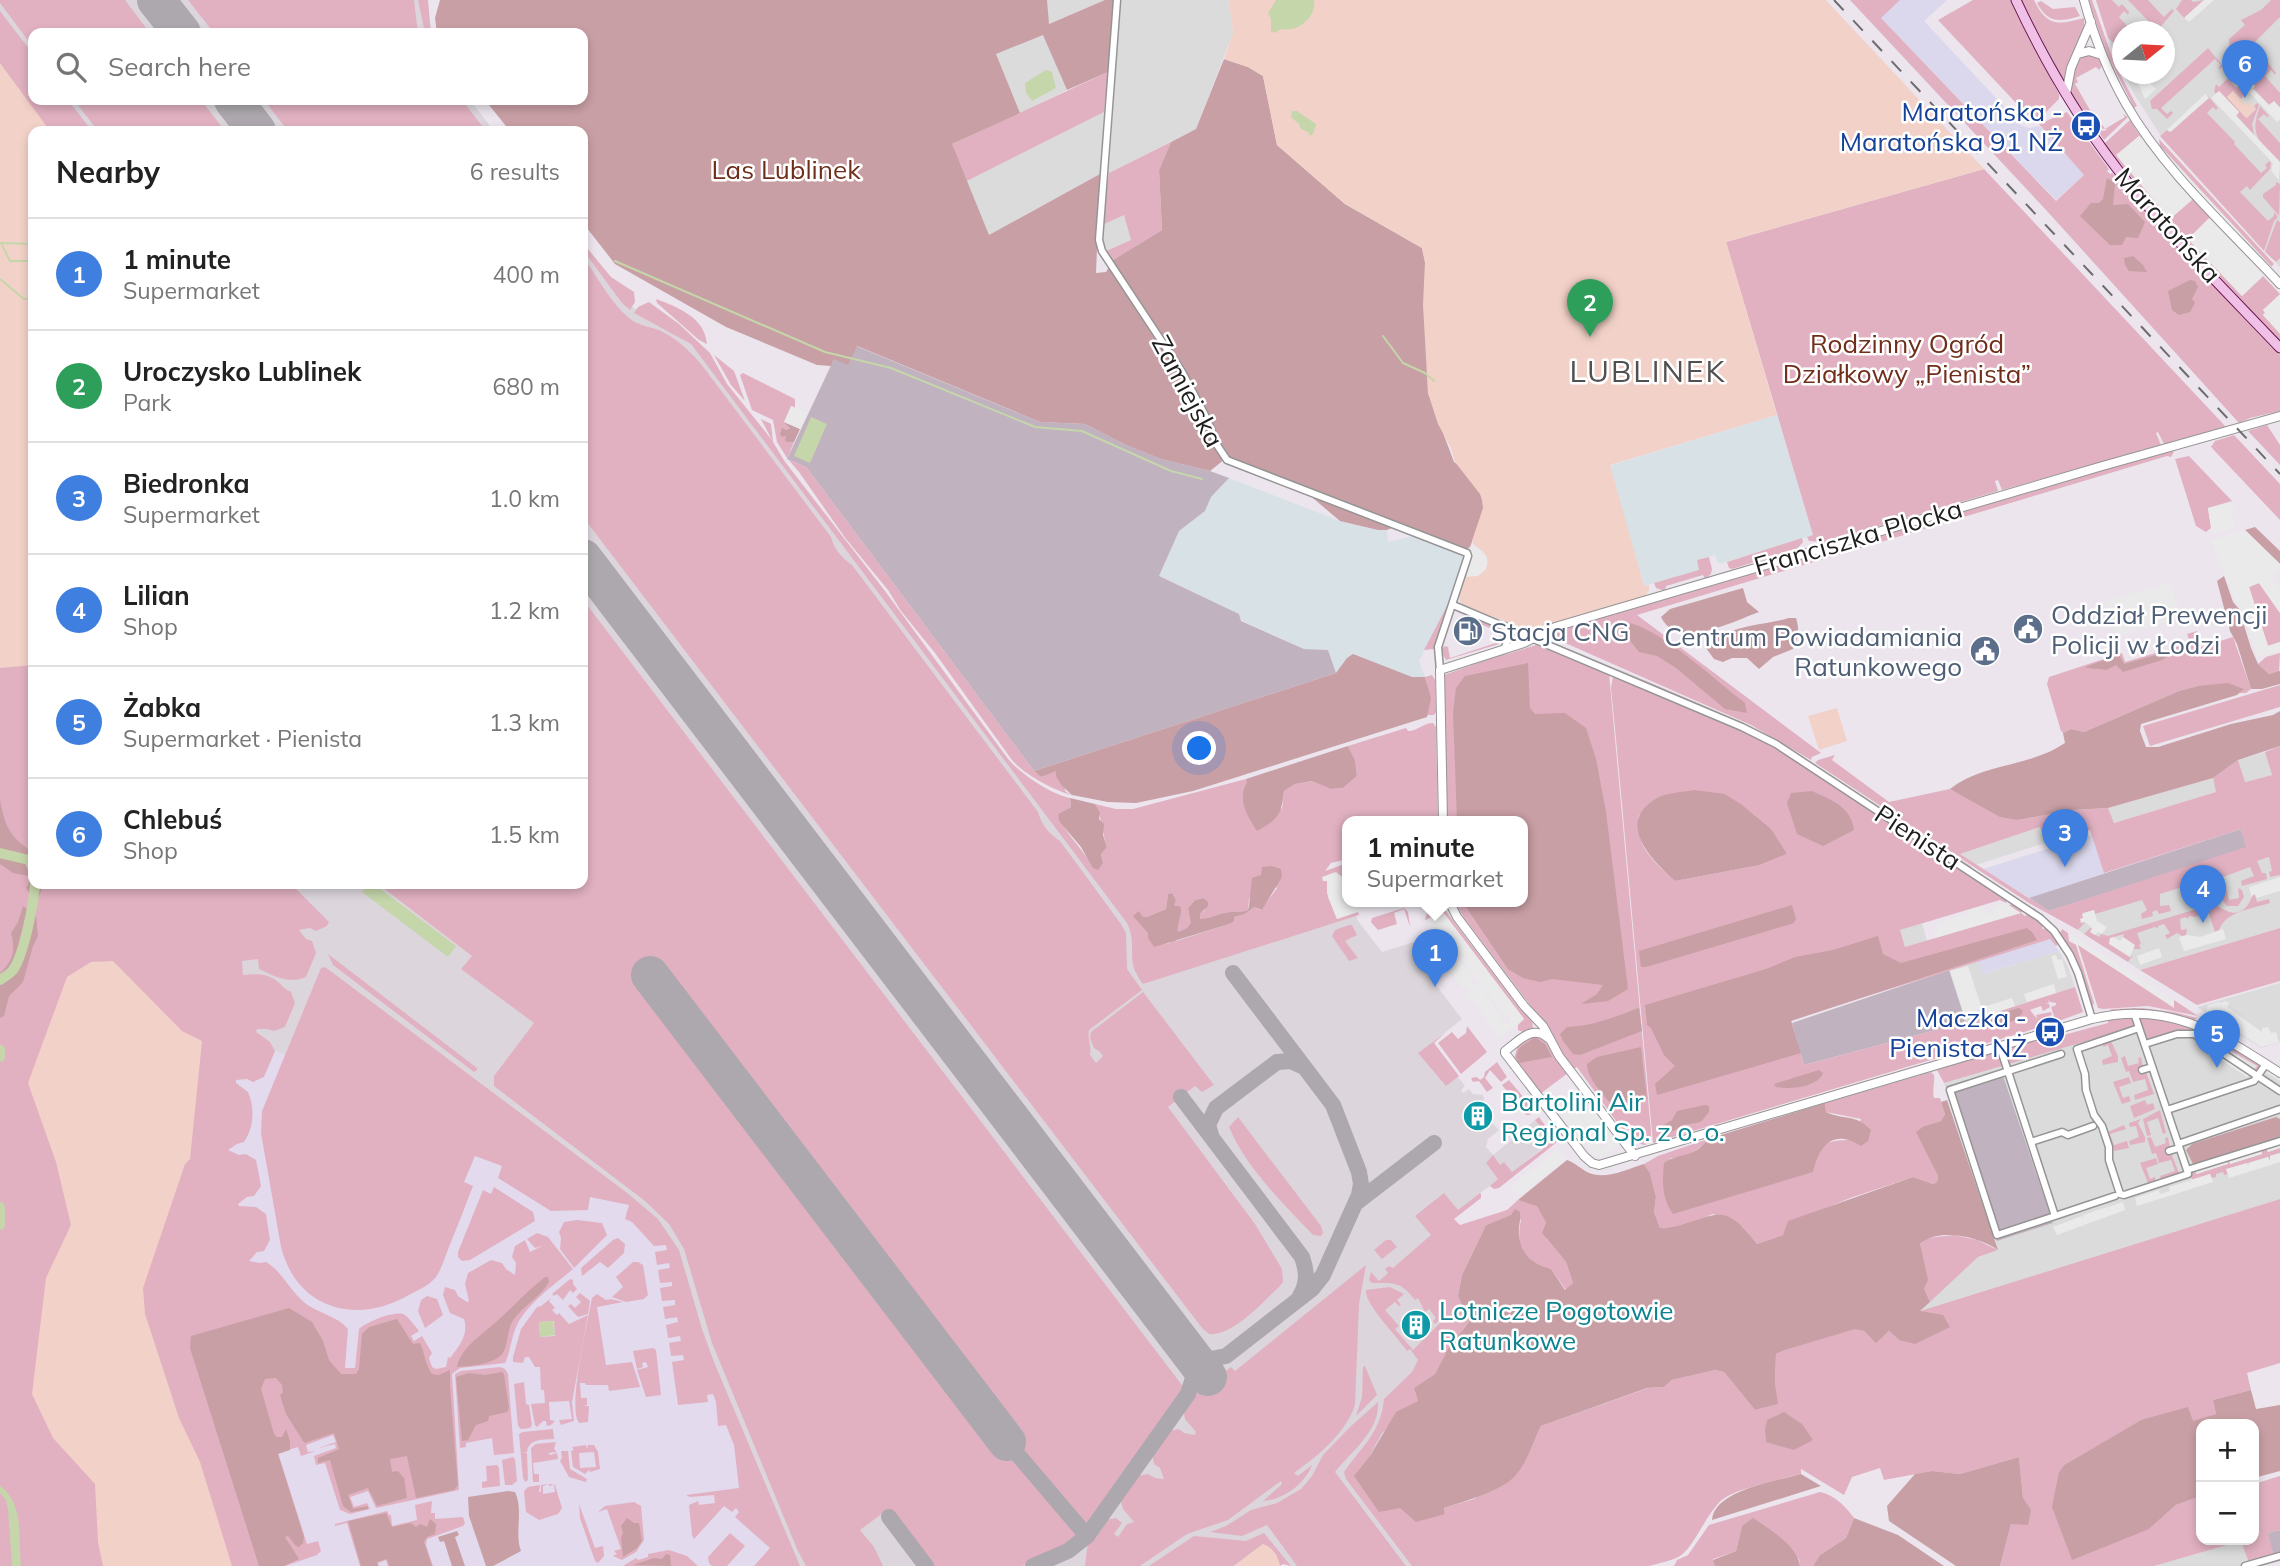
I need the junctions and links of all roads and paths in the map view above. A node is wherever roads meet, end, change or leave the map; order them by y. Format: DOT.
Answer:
graph roads {
  1 [pos="1117,0"];
  2 [pos="2016,0"];
  3 [pos="2084,0"];
  4 [pos="2091,22"];
  5 [pos="2078,54"];
  6 [pos="2102,55"];
  7 [pos="2066,94"];
  8 [pos="2280,284"];
  9 [pos="2280,348"];
  10 [pos="2280,416"];
  11 [pos="1453,605"];
  12 [pos="1505,626"];
  13 [pos="1535,638"];
  14 [pos="1504,650"];
  15 [pos="1440,670"];
  16 [pos="1443,816"];
  17 [pos="1452,907"];
  18 [pos="2134,1013"];
  19 [pos="1532,1015"];
  20 [pos="2092,1019"];
  21 [pos="2140,1028"];
  22 [pos="1532,1032"];
  23 [pos="1548,1038"];
  24 [pos="2145,1044"];
  25 [pos="2000,1046"];
  26 [pos="2060,1054"];
  27 [pos="2266,1064"];
  28 [pos="2152,1067"];
  29 [pos="2142,1070"];
  30 [pos="2008,1072"];
  31 [pos="2280,1073"];
  32 [pos="2258,1076"];
  33 [pos="2280,1091"];
  34 [pos="2183,1096"];
  35 [pos="2186,1104"];
  36 [pos="2280,1109"];
  37 [pos="2167,1110"];
  38 [pos="2092,1126"];
  39 [pos="2280,1141"];
  40 [pos="2031,1142"];
  41 [pos="2179,1146"];
  42 [pos="2169,1151"];
  43 [pos="1635,1156"];
  44 [pos="2187,1170"];
  45 [pos="2115,1196"];
  46 [pos="2054,1216"];
  47 [pos="2280,1556"];
  48 [pos="2245,1566"];
  1 -- 11 [label="street, Zamiejska"];
  2 -- 7 [label="main road, Maratońska"];
  3 -- 4 [label="street, Maratońska"];
  4 -- 5 [label="street"];
  4 -- 6 [label="street, Maratońska"];
  5 -- 6 [label="street"];
  5 -- 7 [label="street"];
  6 -- 8 [label="street, Maratońska"];
  7 -- 9 [label="main road, Maratońska"];
  10 -- 13 [label="street, Franciszka Plocka"];
  11 -- 12 [label="street, Pienista"];
  11 -- 15 [label="street, Zamiejska"];
  12 -- 13 [label="street, Pienista"];
  12 -- 14 [label="street"];
  13 -- 14 [label="street, Franciszka Plocka"];
  13 -- 20 [label="street, Pienista"];
  14 -- 15 [label="street, Franciszka Plocka"];
  15 -- 16 [label="street"];
  17 -- 19 [label="street"];
  18 -- 20 [label="street"];
  18 -- 21 [label="street"];
  18 -- 27 [label="street"];
  19 -- 22 [label="street"];
  19 -- 23 [label="street"];
  20 -- 25 [label="street"];
  21 -- 24 [label="street"];
  21 -- 44 [label="street"];
  22 -- 23 [label="street"];
  22 -- 43 [label="street"];
  23 -- 43 [label="street"];
  24 -- 28 [label="street"];
  24 -- 32 [label="street"];
  25 -- 30 [label="street"];
  25 -- 43 [label="street"];
  26 -- 30 [label="street"];
  27 -- 31 [label="street"];
  27 -- 32 [label="street"];
  28 -- 29 [label="street"];
  28 -- 37 [label="street"];
  30 -- 40 [label="street"];
  30 -- 46 [label="street"];
  32 -- 33 [label="street"];
  32 -- 35 [label="street"];
  34 -- 35 [label="street"];
  35 -- 37 [label="street"];
  36 -- 41 [label="street"];
  37 -- 41 [label="street"];
  38 -- 40 [label="street"];
  39 -- 44 [label="street"];
  40 -- 46 [label="street"];
  41 -- 42 [label="street"];
  41 -- 44 [label="street"];
  45 -- 46 [label="street"];
  47 -- 48 [label="street"];
}
